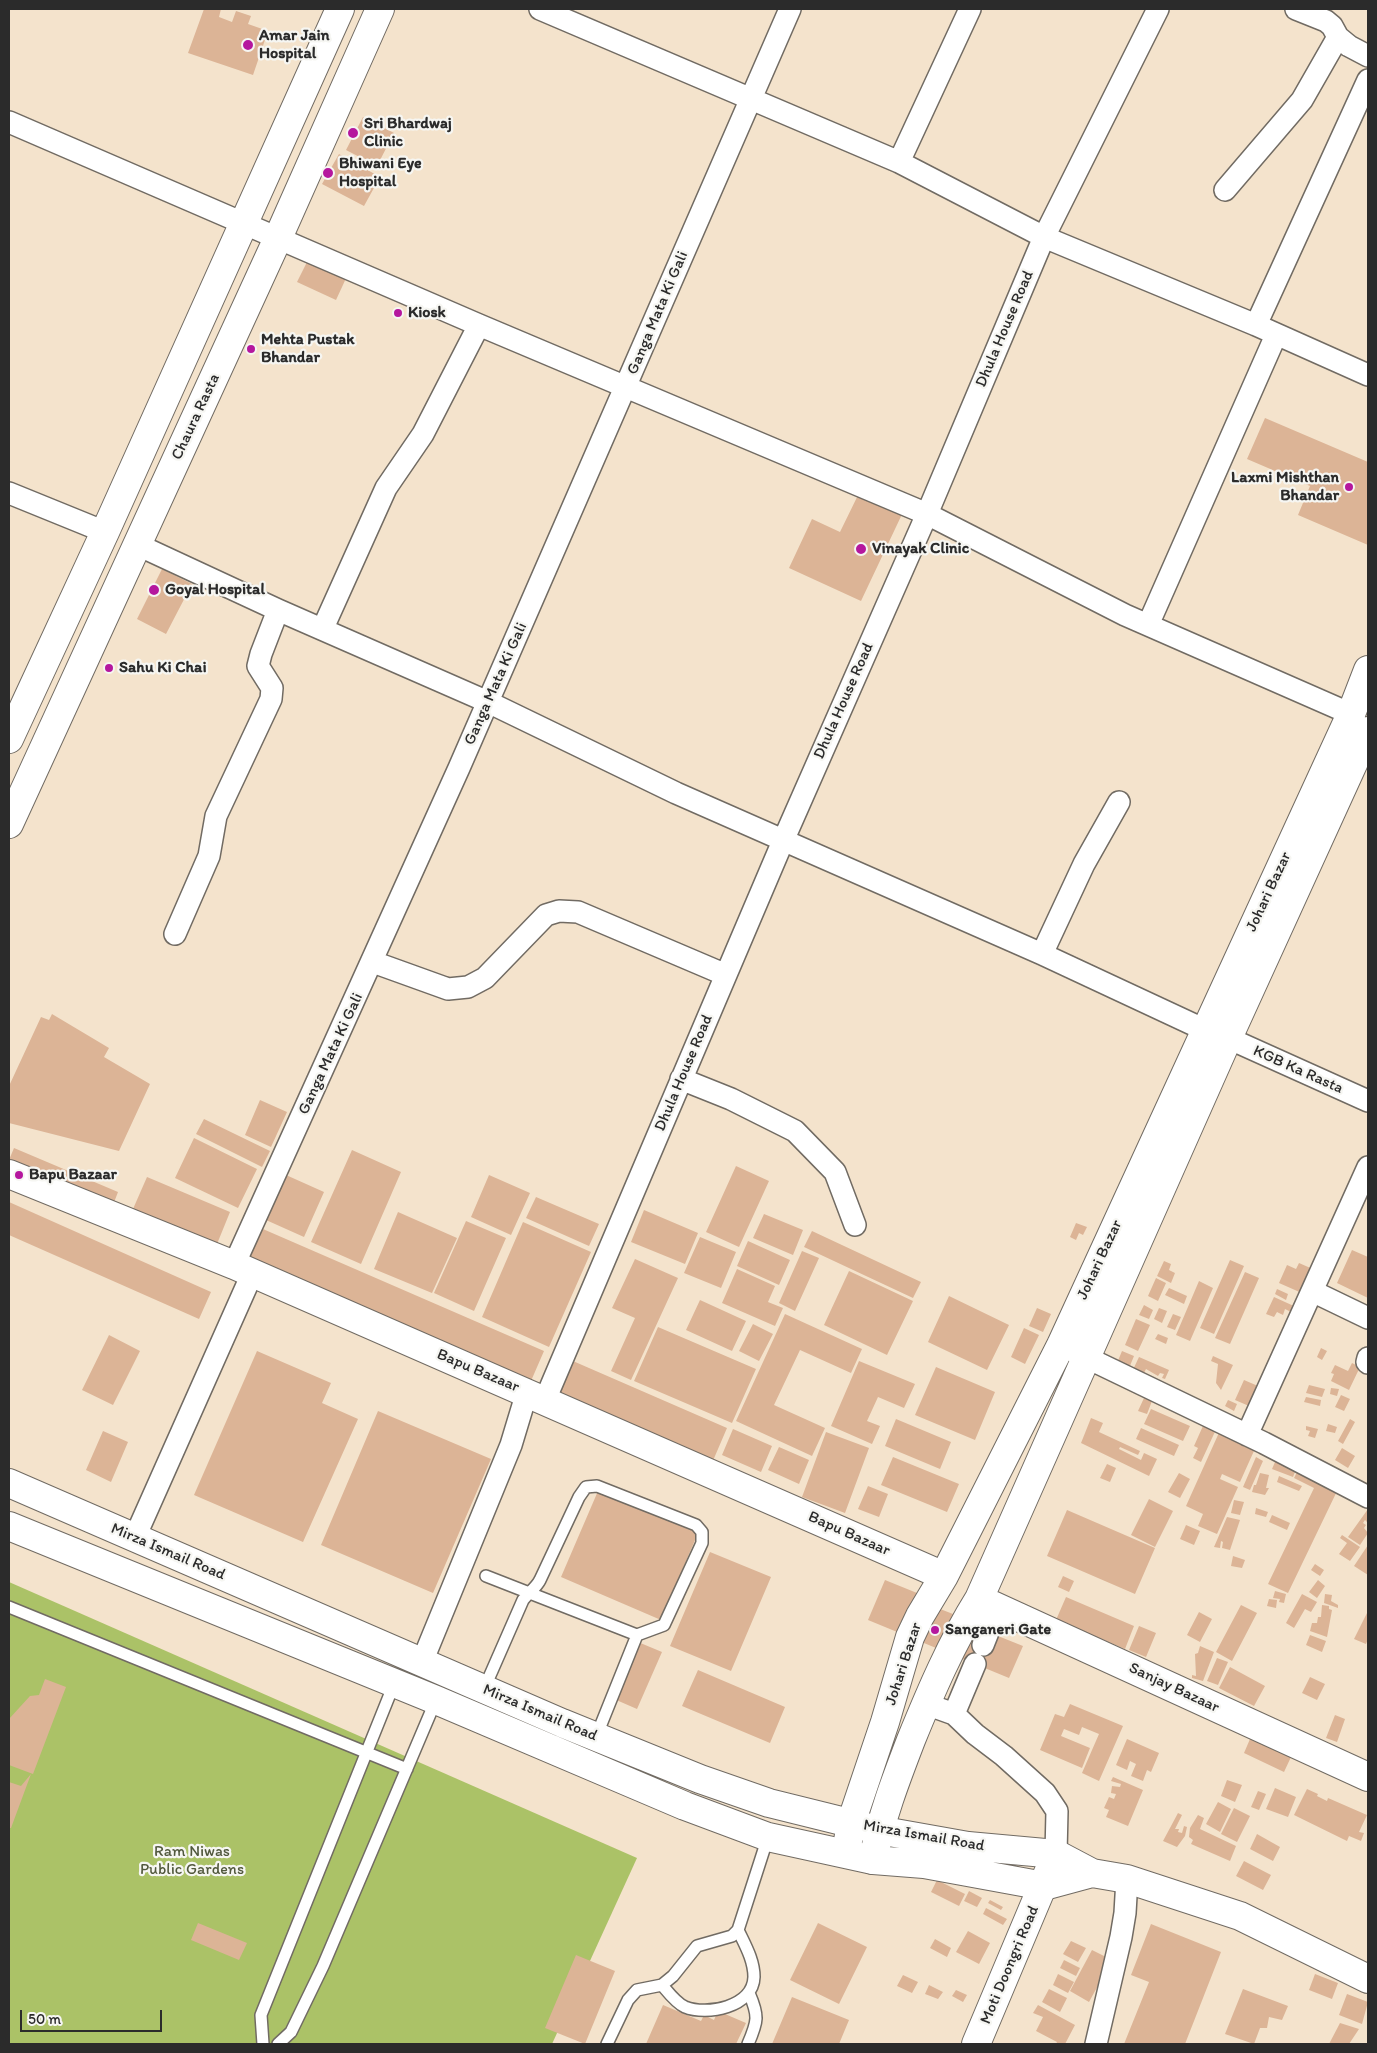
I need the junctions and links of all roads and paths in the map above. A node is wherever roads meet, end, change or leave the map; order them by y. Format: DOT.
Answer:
graph roads {
  1 [pos="340,9"];
  2 [pos="380,9"];
  3 [pos="540,9"];
  4 [pos="790,9"];
  5 [pos="970,9"];
  6 [pos="1158,9"];
  7 [pos="1296,9"];
  8 [pos="1332,22"];
  9 [pos="1368,56"];
  10 [pos="1368,80"];
  11 [pos="751,100"];
  12 [pos="9,122"];
  13 [pos="899,162"];
  14 [pos="1225,190"];
  15 [pos="245,224"];
  16 [pos="1044,237"];
  17 [pos="278,238"];
  18 [pos="479,325"];
  19 [pos="1256,325"];
  20 [pos="1276,335"];
  21 [pos="1368,375"];
  22 [pos="626,387"];
  23 [pos="9,493"];
  24 [pos="927,514"];
  25 [pos="105,532"];
  26 [pos="138,545"];
  27 [pos="278,610"];
  28 [pos="1148,625"];
  29 [pos="323,628"];
  30 [pos="1368,670"];
  31 [pos="488,702"];
  32 [pos="1364,728"];
  33 [pos="9,738"];
  34 [pos="1119,802"];
  35 [pos="9,824"];
  36 [pos="783,840"];
  37 [pos="175,934"];
  38 [pos="1042,954"];
  39 [pos="373,962"];
  40 [pos="726,975"];
  41 [pos="1217,1034"];
  42 [pos="682,1079"];
  43 [pos="1368,1101"];
  44 [pos="1368,1167"];
  45 [pos="9,1174"];
  46 [pos="855,1225"];
  47 [pos="1130,1226"];
  48 [pos="243,1269"];
  49 [pos="1312,1291"];
  50 [pos="1368,1318"];
  51 [pos="1061,1345"];
  52 [pos="1086,1357"];
  53 [pos="1368,1358"];
  54 [pos="1368,1363"];
  55 [pos="536,1396"];
  56 [pos="1248,1435"];
  57 [pos="9,1483"];
  58 [pos="1368,1497"];
  59 [pos="9,1526"];
  60 [pos="135,1538"];
  61 [pos="486,1576"];
  62 [pos="944,1576"];
  63 [pos="529,1593"];
  64 [pos="988,1603"];
  65 [pos="9,1606"];
  66 [pos="638,1635"];
  67 [pos="422,1662"];
  68 [pos="394,1684"];
  69 [pos="484,1689"];
  70 [pos="436,1700"];
  71 [pos="926,1704"];
  72 [pos="954,1714"];
  73 [pos="596,1737"];
  74 [pos="365,1753"];
  75 [pos="406,1769"];
  76 [pos="1368,1777"];
  77 [pos="851,1823"];
  78 [pos="878,1830"];
  79 [pos="768,1837"];
  80 [pos="846,1853"];
  81 [pos="1056,1854"];
  82 [pos="873,1860"];
  83 [pos="1092,1873"];
  84 [pos="1127,1879"];
  85 [pos="1044,1886"];
  86 [pos="738,1930"];
  87 [pos="1368,1979"];
  88 [pos="662,1985"];
  89 [pos="749,1993"];
  90 [pos="262,2044"];
  91 [pos="278,2044"];
  92 [pos="607,2044"];
  93 [pos="748,2044"];
  94 [pos="976,2044"];
  95 [pos="1096,2044"];
  1 -- 15 [label="main road"];
  2 -- 17 [label="main road, Chaura Rasta"];
  3 -- 11 [label="street"];
  4 -- 11 [label="street, Ganga Mata Ki Gali"];
  5 -- 13 [label="street"];
  6 -- 16 [label="street, Dhula House Road"];
  7 -- 8 [label="street"];
  8 -- 9 [label="street"];
  8 -- 14 [label="street"];
  10 -- 19 [label="street"];
  11 -- 13 [label="street"];
  11 -- 22 [label="street, Ganga Mata Ki Gali"];
  12 -- 15 [label="street"];
  13 -- 16 [label="street"];
  15 -- 17 [label="street"];
  15 -- 25 [label="main road"];
  16 -- 19 [label="street"];
  16 -- 24 [label="street, Dhula House Road"];
  17 -- 18 [label="street"];
  17 -- 26 [label="main road, Chaura Rasta"];
  18 -- 22 [label="street"];
  18 -- 29 [label="street"];
  19 -- 20 [label="street"];
  20 -- 21 [label="street"];
  20 -- 28 [label="street"];
  22 -- 24 [label="street"];
  22 -- 31 [label="street, Ganga Mata Ki Gali"];
  23 -- 25 [label="street"];
  24 -- 28 [label="street"];
  24 -- 36 [label="street, Dhula House Road"];
  25 -- 33 [label="main road"];
  26 -- 27 [label="street, KGB Ka Rasta"];
  26 -- 35 [label="main road, Chaura Rasta"];
  27 -- 29 [label="street, KGB Ka Rasta"];
  27 -- 37 [label="street"];
  28 -- 32 [label="street"];
  29 -- 31 [label="street, KGB Ka Rasta"];
  30 -- 32 [label="main road, Johari Bazar"];
  31 -- 36 [label="street, KGB Ka Rasta"];
  31 -- 39 [label="street, Ganga Mata Ki Gali"];
  32 -- 41 [label="main road, Johari Bazar"];
  34 -- 38 [label="street"];
  36 -- 38 [label="street, KGB Ka Rasta"];
  36 -- 40 [label="street, Dhula House Road"];
  38 -- 41 [label="street, KGB Ka Rasta"];
  39 -- 40 [label="street"];
  39 -- 48 [label="street, Ganga Mata Ki Gali"];
  40 -- 42 [label="street, Dhula House Road"];
  41 -- 43 [label="street, KGB Ka Rasta"];
  41 -- 47 [label="main road, Johari Bazar"];
  42 -- 46 [label="street"];
  42 -- 55 [label="street, Dhula House Road"];
  44 -- 49 [label="street"];
  45 -- 48 [label="main road, Bapu Bazaar"];
  47 -- 51 [label="main road, Johari Bazar"];
  47 -- 52 [label="main road, Johari Bazar"];
  48 -- 55 [label="main road, Bapu Bazaar"];
  48 -- 60 [label="street, Ganga Mata Ki Gali"];
  49 -- 50 [label="street"];
  49 -- 56 [label="street"];
  51 -- 52 [label="street"];
  51 -- 62 [label="main road, Johari Bazar"];
  52 -- 56 [label="street"];
  52 -- 64 [label="main road, Johari Bazar"];
  53 -- 54 [label="street"];
  55 -- 62 [label="main road, Bapu Bazaar"];
  55 -- 67 [label="street, Dhula House Road"];
  56 -- 58 [label="street"];
  57 -- 60 [label="main road, Mirza Ismail Road"];
  59 -- 68 [label="main road, Mirza Ismail Road"];
  60 -- 67 [label="main road, Mirza Ismail Road"];
  61 -- 63 [label="lane"];
  62 -- 77 [label="main road, Johari Bazar"];
  63 -- 66 [label="lane"];
  63 -- 66 [label="lane"];
  63 -- 69 [label="lane"];
  64 -- 71 [label="main road, Johari Bazar"];
  64 -- 72 [label="street"];
  64 -- 76 [label="main road, Sanjay Bazaar"];
  65 -- 74 [label="lane"];
  66 -- 73 [label="lane"];
  67 -- 69 [label="main road, Mirza Ismail Road"];
  68 -- 70 [label="main road, Mirza Ismail Road"];
  68 -- 74 [label="lane"];
  69 -- 73 [label="main road, Mirza Ismail Road"];
  70 -- 75 [label="lane"];
  70 -- 79 [label="main road, Mirza Ismail Road"];
  71 -- 72 [label="street"];
  71 -- 78 [label="main road, Johari Bazar"];
  72 -- 81 [label="street"];
  73 -- 77 [label="main road, Mirza Ismail Road"];
  74 -- 75 [label="lane"];
  74 -- 90 [label="lane"];
  75 -- 91 [label="lane"];
  77 -- 78 [label="main road, Mirza Ismail Road"];
  77 -- 80 [label="main road, Johari Bazar"];
  78 -- 81 [label="main road, Mirza Ismail Road"];
  78 -- 82 [label="main road, Johari Bazar"];
  79 -- 80 [label="main road, Mirza Ismail Road"];
  79 -- 86 [label="lane"];
  80 -- 82 [label="main road, Mirza Ismail Road"];
  81 -- 83 [label="main road, Mirza Ismail Road"];
  81 -- 85 [label="main road, Moti Doongri Road"];
  82 -- 85 [label="main road, Mirza Ismail Road"];
  83 -- 84 [label="main road, Mirza Ismail Road"];
  83 -- 85 [label="main road, Mirza Ismail Road"];
  84 -- 87 [label="main road, Mirza Ismail Road"];
  84 -- 95 [label="street"];
  85 -- 94 [label="main road, Moti Doongri Road"];
  86 -- 88 [label="lane"];
  86 -- 89 [label="lane"];
  88 -- 89 [label="lane"];
  88 -- 92 [label="lane"];
  89 -- 93 [label="lane"];
}
